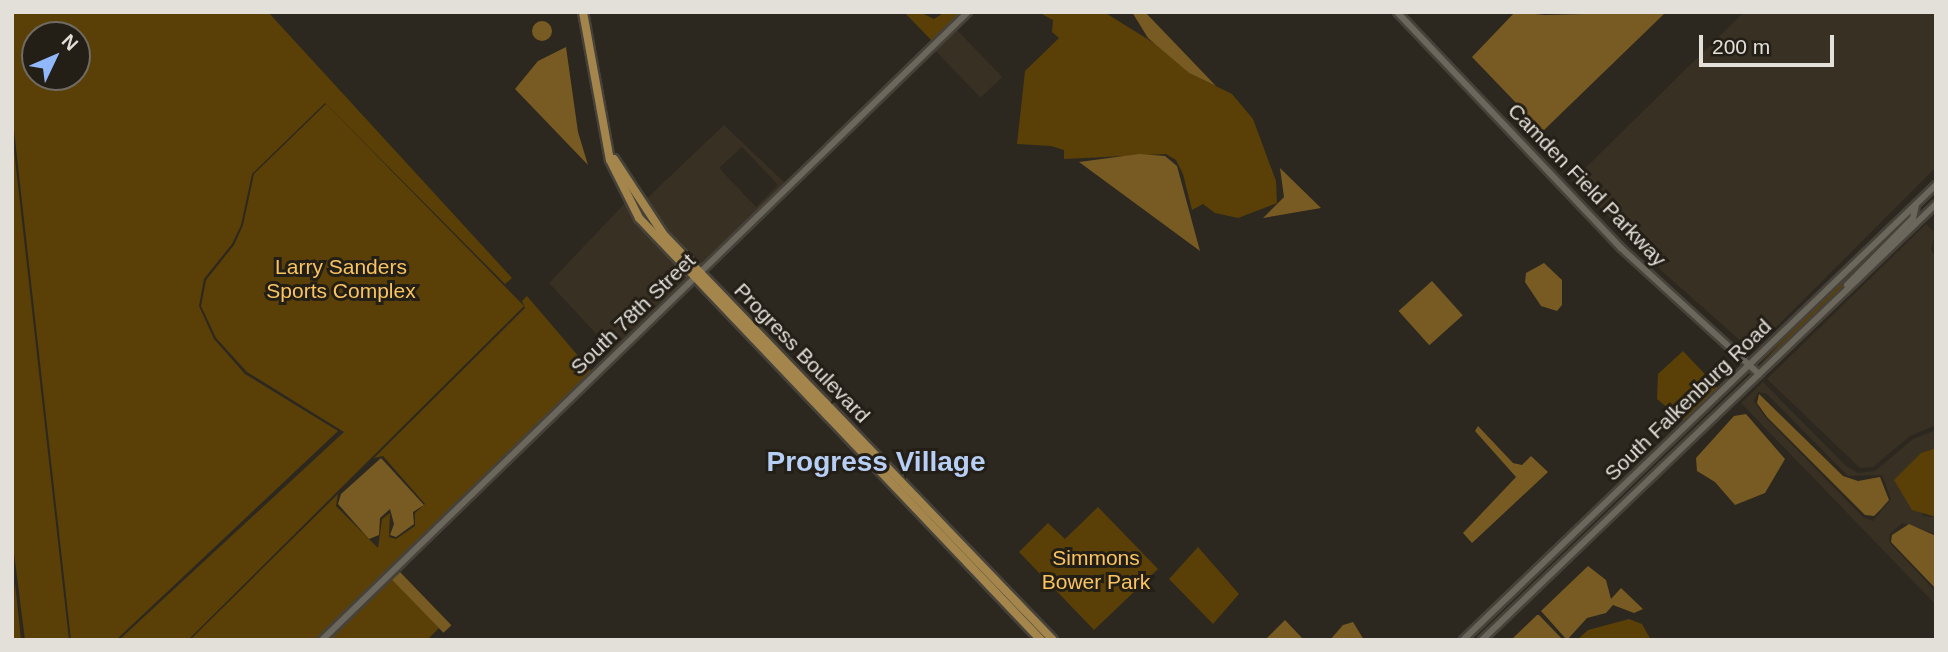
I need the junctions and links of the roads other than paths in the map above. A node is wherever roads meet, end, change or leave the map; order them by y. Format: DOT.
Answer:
graph roads {
  1 [pos="583,12"];
  2 [pos="968,12"];
  3 [pos="1397,12"];
  4 [pos="1936,185"];
  5 [pos="1936,204"];
  6 [pos="1916,205"];
  7 [pos="697,276"];
  8 [pos="1845,290"];
  9 [pos="1750,365"];
  10 [pos="1759,374"];
  11 [pos="1029,621"];
  12 [pos="322,640"];
  13 [pos="1041,640"];
  14 [pos="1053,640"];
  15 [pos="1463,640"];
  16 [pos="1482,640"];
  1 -- 7 [label="main road, Progress Boulevard"];
  2 -- 7 [label="street, South 78th Street"];
  3 -- 9 [label="street, Camden Field Parkway"];
  4 -- 6 [label="street, South Falkenburg Road"];
  5 -- 8 [label="street, South Falkenburg Road"];
  6 -- 8 [label="street"];
  6 -- 9 [label="street, South Falkenburg Road"];
  7 -- 11 [label="main road, Progress Boulevard"];
  7 -- 12 [label="street, South 78th Street"];
  8 -- 10 [label="street, South Falkenburg Road"];
  9 -- 10 [label="street, Camden Field Parkway"];
  9 -- 15 [label="street, South Falkenburg Road"];
  10 -- 16 [label="street, South Falkenburg Road"];
  11 -- 13 [label="main road, Progress Boulevard"];
  11 -- 14 [label="main road, Progress Boulevard"];
}
